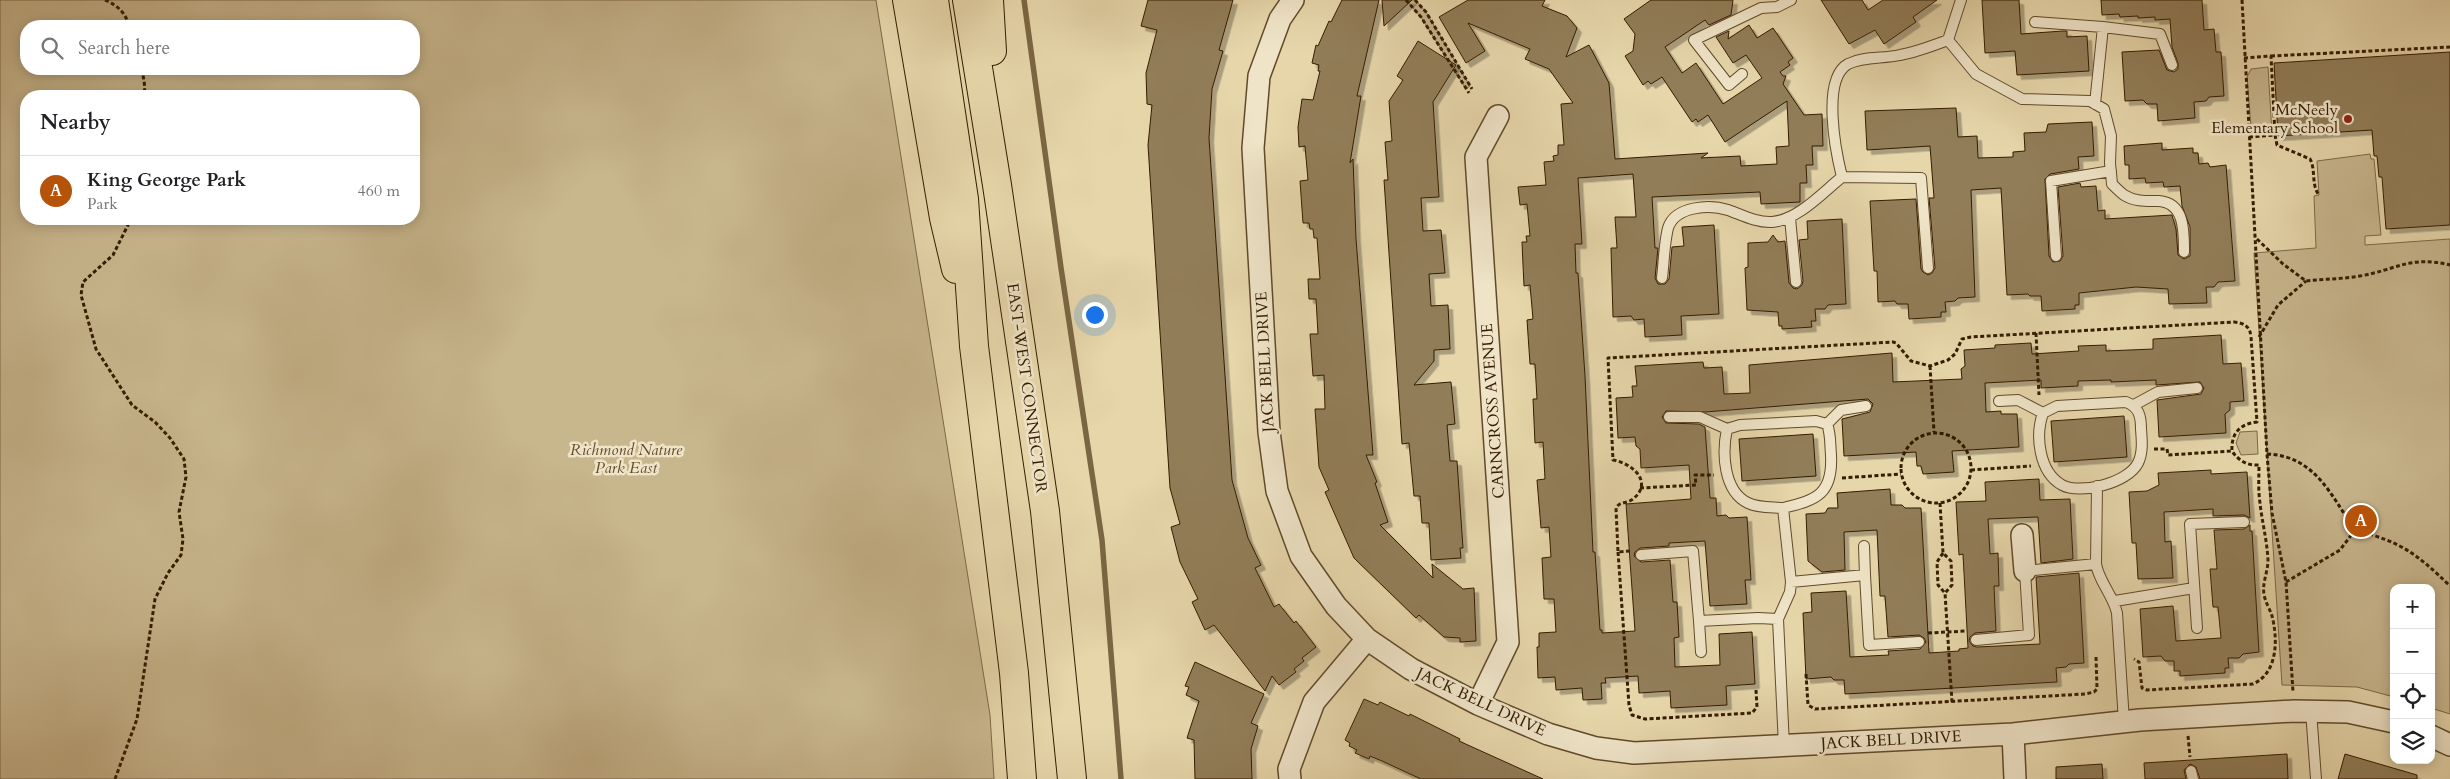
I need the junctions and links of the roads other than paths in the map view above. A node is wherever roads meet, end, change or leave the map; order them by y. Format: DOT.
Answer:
graph roads {
  1 [pos="908,0"];
  2 [pos="934,0"];
  3 [pos="967,0"];
  4 [pos="989,0"];
  5 [pos="1293,0"];
  6 [pos="1791,0"];
  7 [pos="1961,0"];
  8 [pos="1758,4"];
  9 [pos="2035,22"];
  10 [pos="2103,27"];
  11 [pos="1948,40"];
  12 [pos="2172,65"];
  13 [pos="1742,74"];
  14 [pos="2095,104"];
  15 [pos="1498,116"];
  16 [pos="2111,171"];
  17 [pos="1842,177"];
  18 [pos="998,185"];
  19 [pos="1790,218"];
  20 [pos="2184,252"];
  21 [pos="2056,256"];
  22 [pos="1928,268"];
  23 [pos="1662,278"];
  24 [pos="1796,282"];
  25 [pos="974,346"];
  26 [pos="2197,388"];
  27 [pos="1999,401"];
  28 [pos="2134,405"];
  29 [pos="1866,406"];
  30 [pos="2042,413"];
  31 [pos="1669,417"];
  32 [pos="1827,424"];
  33 [pos="1727,429"];
  34 [pos="2097,486"];
  35 [pos="1783,508"];
  36 [pos="2244,522"];
  37 [pos="2022,535"];
  38 [pos="1864,546"];
  39 [pos="1641,555"];
  40 [pos="2096,564"];
  41 [pos="2025,571"];
  42 [pos="1865,575"];
  43 [pos="1791,582"];
  44 [pos="2194,588"];
  45 [pos="2114,601"];
  46 [pos="1778,619"];
  47 [pos="1699,621"];
  48 [pos="2197,628"];
  49 [pos="1367,639"];
  50 [pos="1976,640"];
  51 [pos="1919,642"];
  52 [pos="1701,652"];
  53 [pos="1478,704"];
  54 [pos="2311,711"];
  55 [pos="2390,721"];
  56 [pos="2124,722"];
  57 [pos="2013,734"];
  58 [pos="2435,738"];
  59 [pos="2450,745"];
  60 [pos="1784,746"];
  61 [pos="1022,779"];
  62 [pos="1072,779"];
  63 [pos="1290,779"];
  64 [pos="2014,779"];
  65 [pos="2316,779"];
  1 -- 25 [label="highway"];
  2 -- 25 [label="highway"];
  3 -- 18 [label="highway, EAST-WEST CONNECTOR"];
  4 -- 18 [label="highway"];
  5 -- 49 [label="street, JACK BELL DRIVE"];
  6 -- 8 [label="lane"];
  7 -- 11 [label="lane"];
  8 -- 13 [label="lane"];
  9 -- 10 [label="lane"];
  10 -- 12 [label="lane"];
  10 -- 14 [label="lane"];
  11 -- 14 [label="lane"];
  11 -- 17 [label="lane"];
  14 -- 16 [label="lane"];
  15 -- 53 [label="street, CARNCROSS AVENUE"];
  16 -- 20 [label="lane"];
  16 -- 21 [label="lane"];
  17 -- 19 [label="lane"];
  17 -- 22 [label="lane"];
  18 -- 62 [label="highway, EAST-WEST CONNECTOR"];
  19 -- 23 [label="lane"];
  19 -- 24 [label="lane"];
  25 -- 61 [label="highway"];
  26 -- 28 [label="lane"];
  27 -- 30 [label="lane"];
  28 -- 30 [label="lane"];
  28 -- 34 [label="lane"];
  29 -- 32 [label="lane"];
  30 -- 34 [label="lane"];
  31 -- 33 [label="lane"];
  32 -- 33 [label="lane"];
  32 -- 35 [label="lane"];
  33 -- 35 [label="lane"];
  34 -- 40 [label="lane"];
  35 -- 43 [label="lane"];
  36 -- 44 [label="lane"];
  37 -- 41 [label="street"];
  38 -- 42 [label="lane"];
  39 -- 47 [label="lane"];
  40 -- 41 [label="lane"];
  40 -- 45 [label="lane"];
  41 -- 50 [label="lane"];
  42 -- 43 [label="lane"];
  42 -- 51 [label="lane"];
  43 -- 46 [label="lane"];
  44 -- 45 [label="lane"];
  44 -- 48 [label="lane"];
  45 -- 56 [label="lane"];
  46 -- 47 [label="lane"];
  46 -- 60 [label="lane"];
  47 -- 52 [label="lane"];
  49 -- 53 [label="street, JACK BELL DRIVE"];
  49 -- 63 [label="street"];
  53 -- 60 [label="street, JACK BELL DRIVE"];
  54 -- 55 [label="street, JACK BELL DRIVE"];
  54 -- 56 [label="street, JACK BELL DRIVE"];
  54 -- 65 [label="lane"];
  56 -- 57 [label="street, JACK BELL DRIVE"];
  57 -- 60 [label="street, JACK BELL DRIVE"];
  57 -- 64 [label="street"];
  58 -- 59 [label="street"];
}
